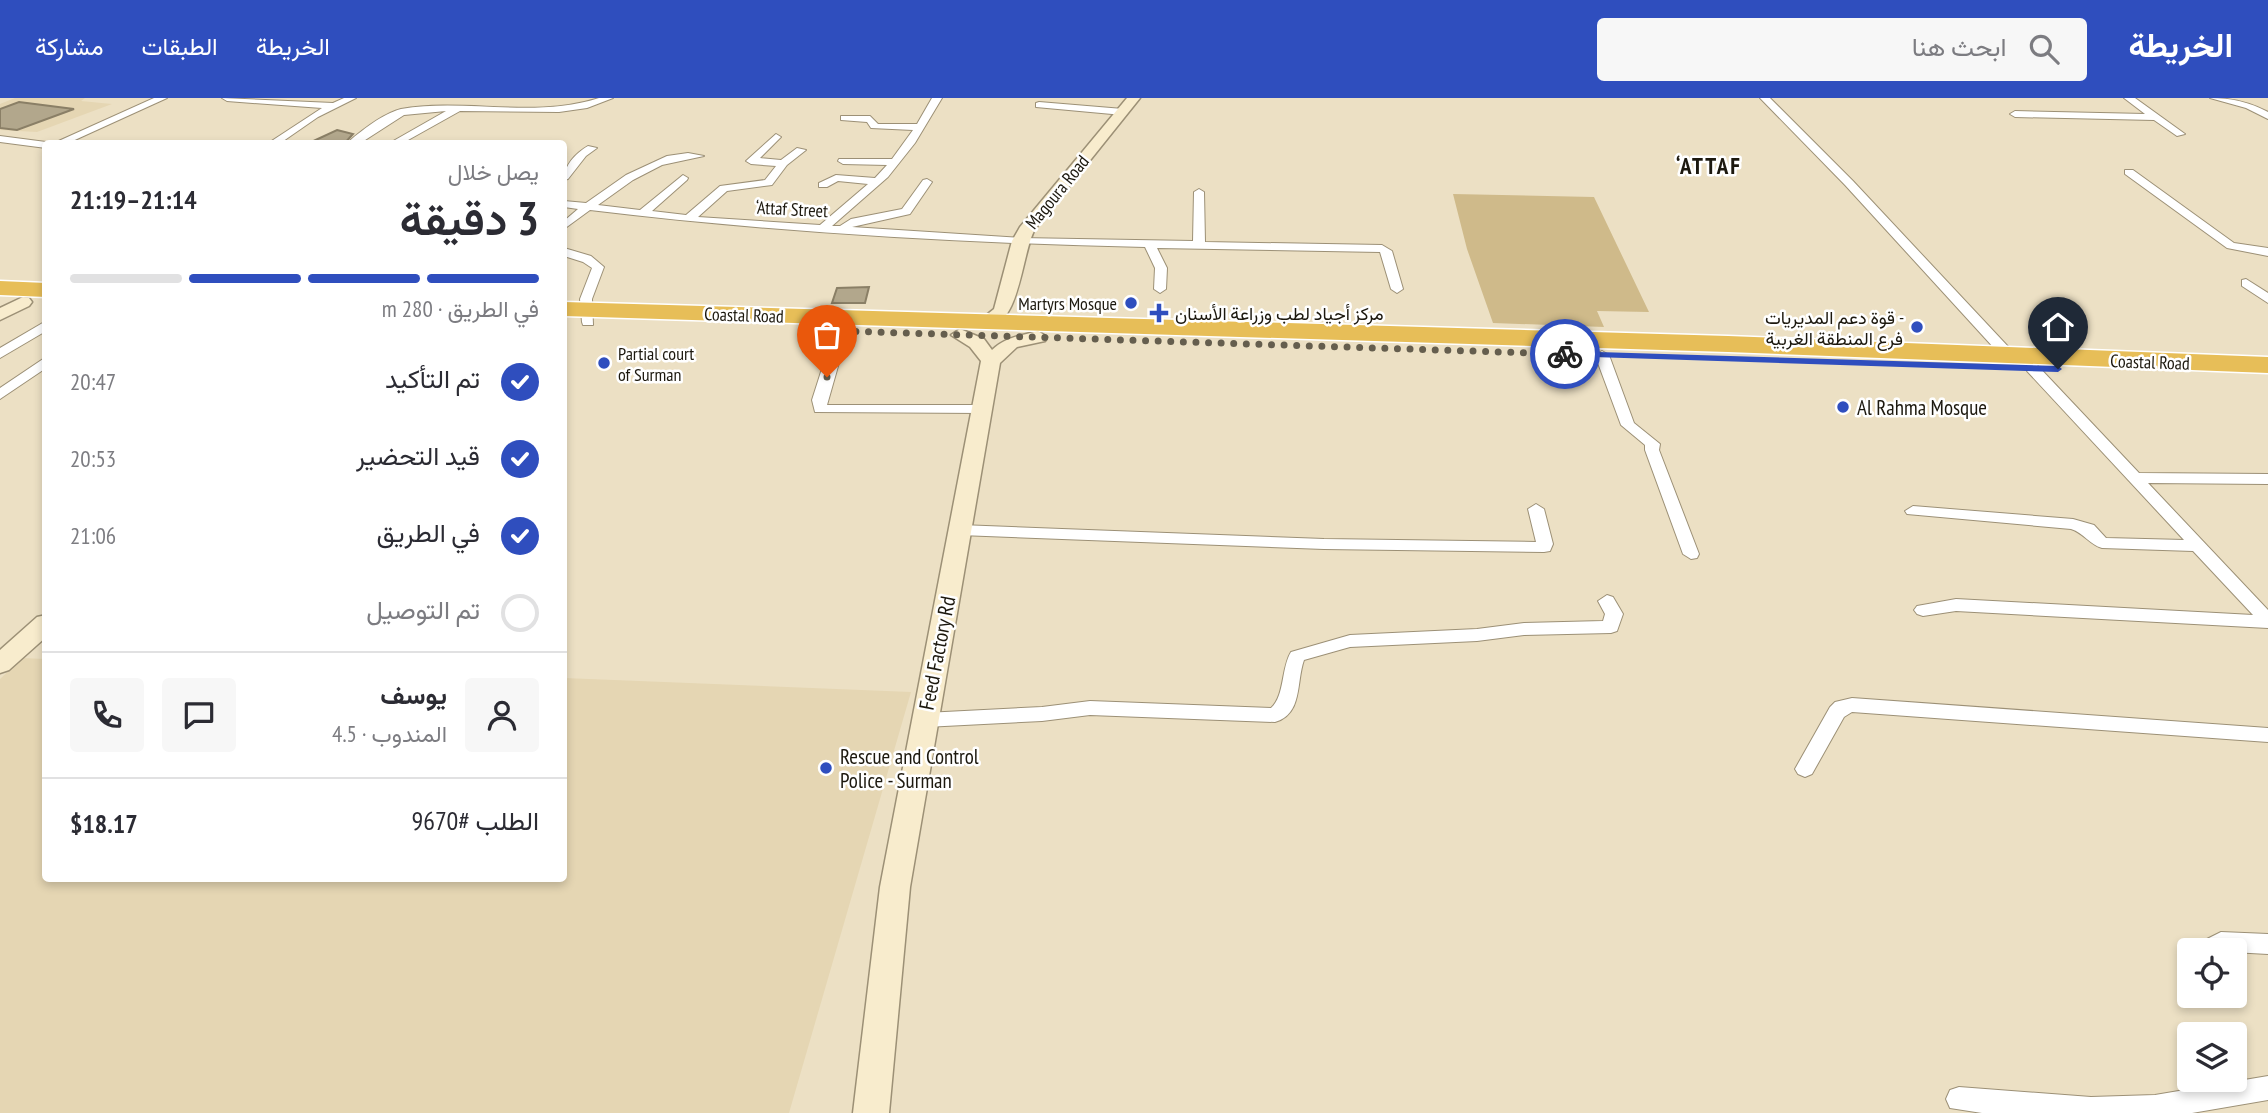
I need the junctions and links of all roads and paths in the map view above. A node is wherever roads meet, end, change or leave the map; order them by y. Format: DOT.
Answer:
graph roads {
  1 [pos="162,98"];
  2 [pos="227,98"];
  3 [pos="351,98"];
  4 [pos="608,98"];
  5 [pos="937,98"];
  6 [pos="1134,98"];
  7 [pos="1765,98"];
  8 [pos="2129,98"];
  9 [pos="2215,98"];
  10 [pos="1039,105"];
  11 [pos="334,106"];
  12 [pos="461,106"];
  13 [pos="1123,112"];
  14 [pos="2015,114"];
  15 [pos="2268,116"];
  16 [pos="2153,117"];
  17 [pos="844,118"];
  18 [pos="919,127"];
  19 [pos="2179,134"];
  20 [pos="776,137"];
  21 [pos="0,139"];
  22 [pos="66,140"];
  23 [pos="279,140"];
  24 [pos="358,140"];
  25 [pos="400,140"];
  26 [pos="42,144"];
  27 [pos="592,148"];
  28 [pos="801,150"];
  29 [pos="699,156"];
  30 [pos="844,161"];
  31 [pos="894,162"];
  32 [pos="783,163"];
  33 [pos="2129,172"];
  34 [pos="567,173"];
  35 [pos="683,178"];
  36 [pos="877,181"];
  37 [pos="927,182"];
  38 [pos="823,185"];
  39 [pos="1199,192"];
  40 [pos="567,205"];
  41 [pos="585,208"];
  42 [pos="641,215"];
  43 [pos="687,220"];
  44 [pos="567,223"];
  45 [pos="823,228"];
  46 [pos="844,229"];
  47 [pos="1020,241"];
  48 [pos="1148,243"];
  49 [pos="1199,243"];
  50 [pos="567,252"];
  51 [pos="2268,253"];
  52 [pos="2246,283"];
  53 [pos="0,288"];
  54 [pos="1160,289"];
  55 [pos="1397,289"];
  56 [pos="42,290"];
  57 [pos="2268,299"];
  58 [pos="1006,300"];
  59 [pos="23,302"];
  60 [pos="0,315"];
  61 [pos="580,318"];
  62 [pos="988,321"];
  63 [pos="42,328"];
  64 [pos="1032,329"];
  65 [pos="841,331"];
  66 [pos="960,335"];
  67 [pos="1734,352"];
  68 [pos="0,354"];
  69 [pos="1602,355"];
  70 [pos="991,361"];
  71 [pos="2021,363"];
  72 [pos="42,364"];
  73 [pos="2268,365"];
  74 [pos="2268,375"];
  75 [pos="0,395"];
  76 [pos="982,409"];
  77 [pos="2132,478"];
  78 [pos="2268,479"];
  79 [pos="1536,509"];
  80 [pos="1913,511"];
  81 [pos="960,530"];
  82 [pos="2196,546"];
  83 [pos="1691,554"];
  84 [pos="1607,601"];
  85 [pos="1923,610"];
  86 [pos="2266,618"];
  87 [pos="42,627"];
  88 [pos="0,664"];
  89 [pos="925,720"];
  90 [pos="2268,736"];
  91 [pos="1805,769"];
  92 [pos="2247,943"];
  93 [pos="2268,944"];
  94 [pos="2268,1088"];
  95 [pos="1959,1099"];
  96 [pos="871,1113"];
  1 -- 22 [label="street"];
  2 -- 11 [label="street"];
  3 -- 11 [label="street"];
  4 -- 12 [label="street"];
  5 -- 18 [label="street"];
  6 -- 13 [label="street, Magoura Road"];
  7 -- 71 [label="street"];
  8 -- 16 [label="street"];
  9 -- 15 [label="street"];
  10 -- 13 [label="street"];
  11 -- 23 [label="street"];
  12 -- 24 [label="street"];
  12 -- 25 [label="street"];
  13 -- 47 [label="street, Magoura Road"];
  14 -- 16 [label="street"];
  16 -- 19 [label="street"];
  17 -- 18 [label="street"];
  18 -- 31 [label="street"];
  20 -- 32 [label="street"];
  21 -- 26 [label="street"];
  27 -- 34 [label="street"];
  28 -- 32 [label="street"];
  29 -- 41 [label="street"];
  30 -- 31 [label="street"];
  31 -- 36 [label="street"];
  32 -- 43 [label="street"];
  33 -- 51 [label="street"];
  35 -- 42 [label="street"];
  36 -- 38 [label="street"];
  36 -- 45 [label="street"];
  37 -- 46 [label="street"];
  39 -- 49 [label="street"];
  40 -- 41 [label="street, ‘Attaf Street"];
  41 -- 42 [label="street, ‘Attaf Street"];
  41 -- 44 [label="street"];
  42 -- 43 [label="street, ‘Attaf Street"];
  43 -- 45 [label="street, ‘Attaf Street"];
  45 -- 46 [label="street, ‘Attaf Street"];
  46 -- 47 [label="street, ‘Attaf Street"];
  47 -- 48 [label="street, ‘Attaf Street"];
  47 -- 58 [label="street, Magoura Road"];
  48 -- 49 [label="street, ‘Attaf Street"];
  48 -- 54 [label="street"];
  49 -- 55 [label="street, ‘Attaf Street"];
  50 -- 61 [label="street"];
  52 -- 57 [label="street"];
  53 -- 56 [label="highway"];
  58 -- 62 [label="street, Magoura Road"];
  58 -- 64 [label="street"];
  59 -- 60 [label="street"];
  61 -- 62 [label="highway, Coastal Road"];
  61 -- 65 [label="highway"];
  62 -- 64 [label="highway, Coastal Road"];
  63 -- 68 [label="street"];
  64 -- 66 [label="highway"];
  64 -- 67 [label="highway, Coastal Road"];
  64 -- 69 [label="highway"];
  64 -- 70 [label="street"];
  65 -- 66 [label="highway"];
  65 -- 76 [label="street"];
  66 -- 70 [label="street"];
  67 -- 69 [label="highway"];
  67 -- 71 [label="highway, Coastal Road"];
  69 -- 83 [label="street"];
  70 -- 76 [label="street, Feed Factory Rd"];
  71 -- 73 [label="highway, Coastal Road"];
  71 -- 74 [label="highway"];
  71 -- 77 [label="street"];
  72 -- 75 [label="street"];
  76 -- 81 [label="street, Feed Factory Rd"];
  77 -- 78 [label="street"];
  77 -- 82 [label="street"];
  79 -- 81 [label="street"];
  80 -- 82 [label="street"];
  81 -- 89 [label="street, Feed Factory Rd"];
  82 -- 86 [label="street"];
  84 -- 89 [label="street"];
  85 -- 86 [label="street"];
  87 -- 88 [label="street"];
  89 -- 96 [label="street, Feed Factory Rd"];
  90 -- 91 [label="street"];
  92 -- 93 [label="street"];
  94 -- 95 [label="street"];
}
